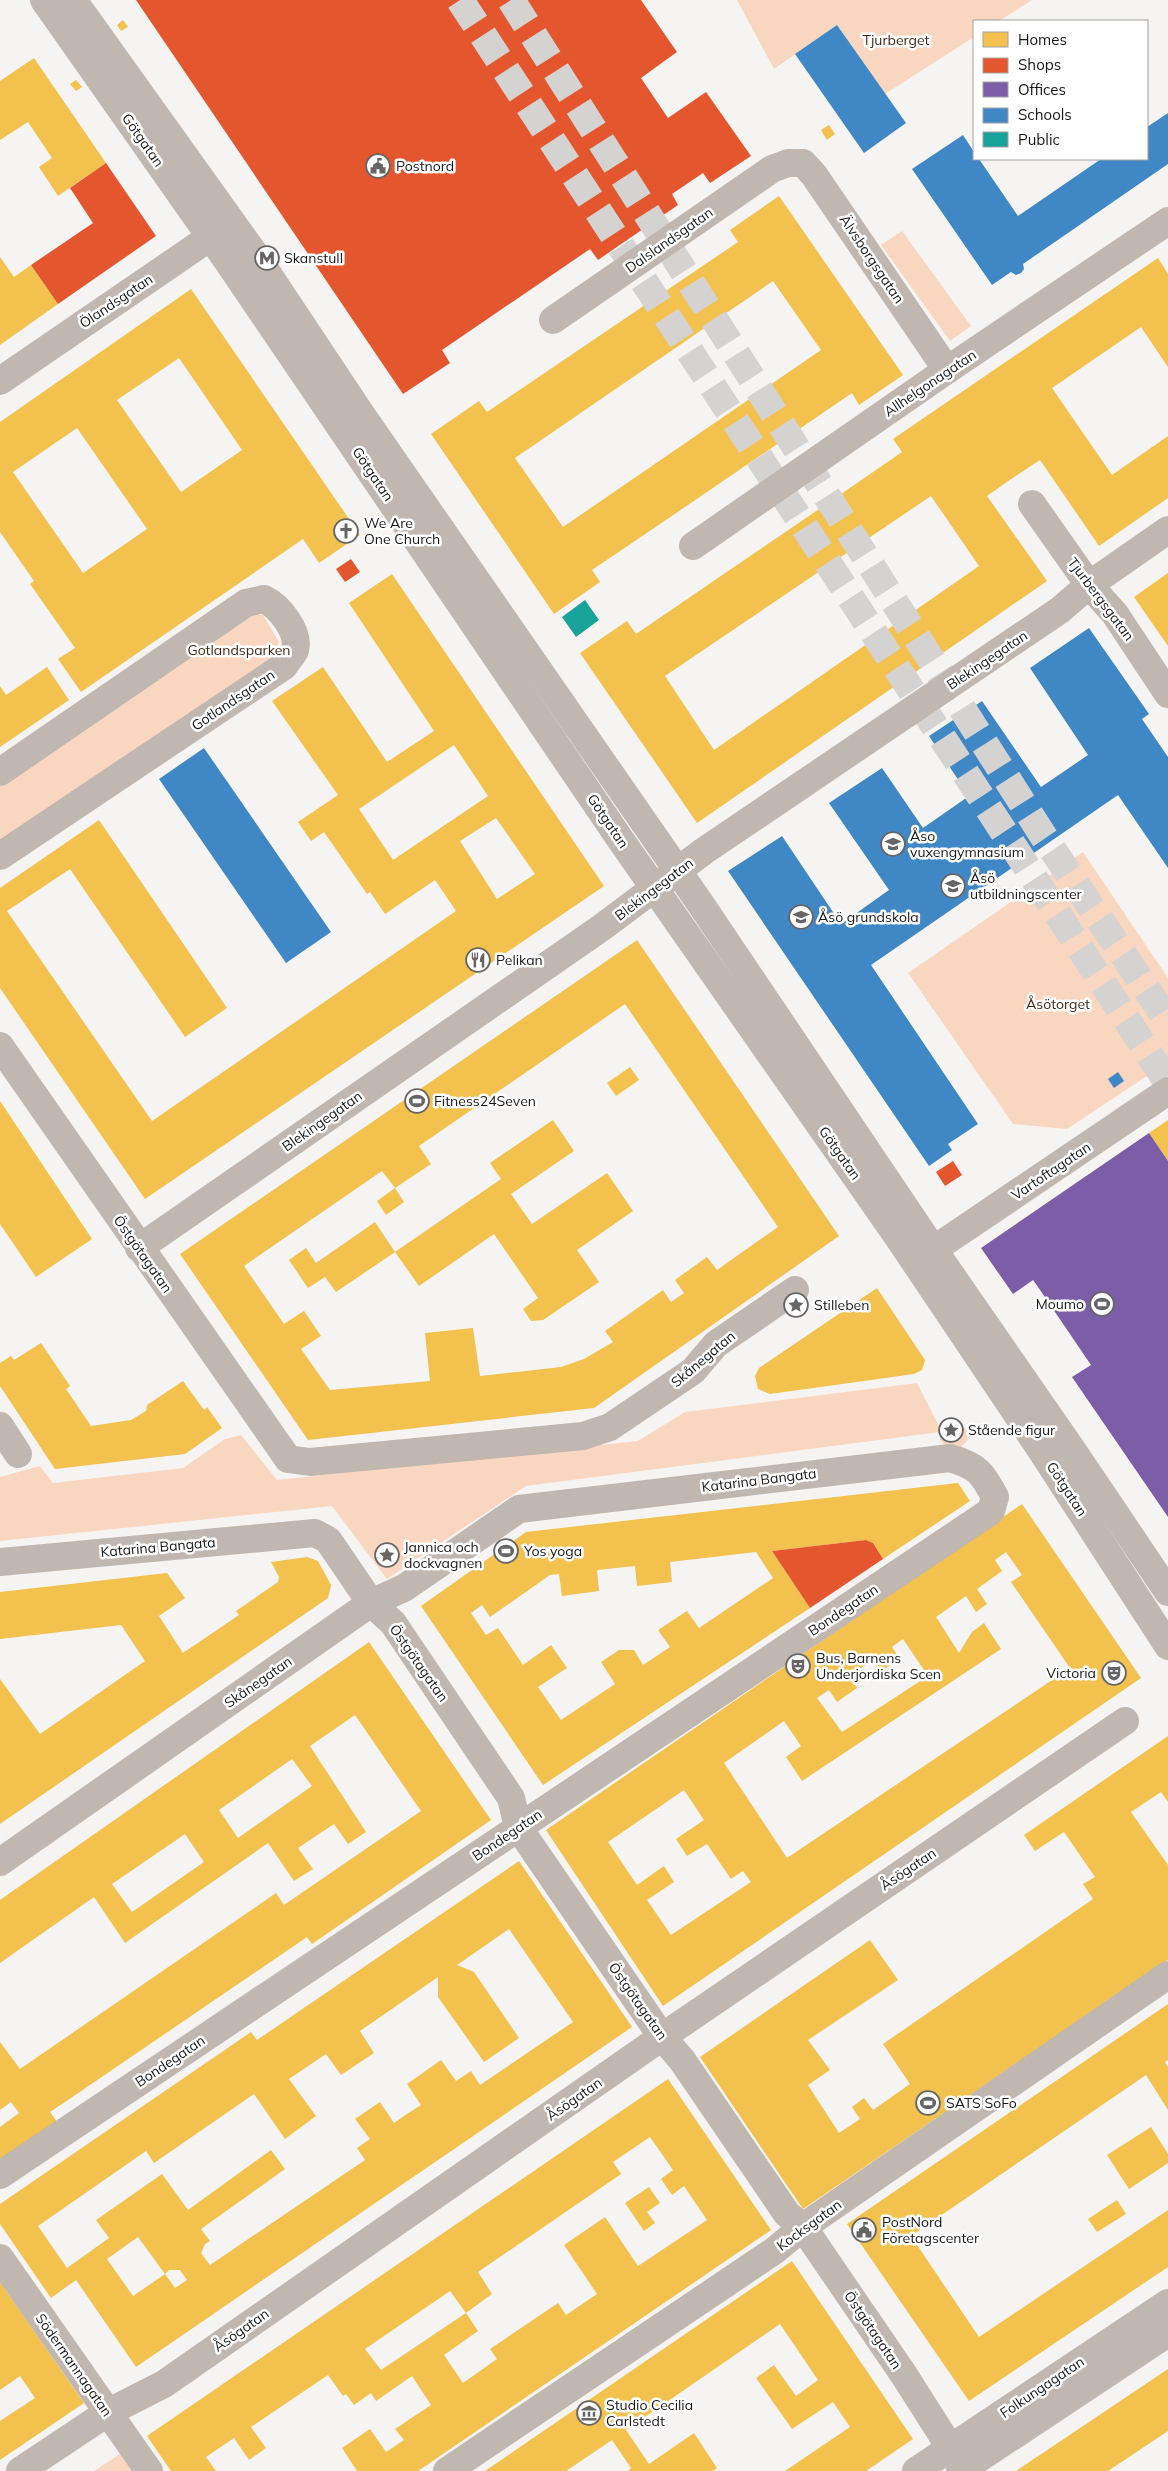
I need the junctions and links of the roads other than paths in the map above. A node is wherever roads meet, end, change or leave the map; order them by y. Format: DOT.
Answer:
graph roads {
  1 [pos="44,0"];
  2 [pos="73,0"];
  3 [pos="788,162"];
  4 [pos="222,229"];
  5 [pos="1165,230"];
  6 [pos="553,320"];
  7 [pos="947,370"];
  8 [pos="0,381"];
  9 [pos="1032,504"];
  10 [pos="1168,530"];
  11 [pos="693,546"];
  12 [pos="1089,585"];
  13 [pos="1168,694"];
  14 [pos="0,772"];
  15 [pos="0,856"];
  16 [pos="678,871"];
  17 [pos="656,888"];
  18 [pos="0,1046"];
  19 [pos="1168,1091"];
  20 [pos="139,1248"];
  21 [pos="933,1250"];
  22 [pos="795,1290"];
  23 [pos="0,1426"];
  24 [pos="582,1436"];
  25 [pos="18,1454"];
  26 [pos="989,1485"];
  27 [pos="519,1509"];
  28 [pos="315,1533"];
  29 [pos="0,1562"];
  30 [pos="1168,1592"];
  31 [pos="371,1603"];
  32 [pos="1168,1646"];
  33 [pos="1125,1721"];
  34 [pos="518,1827"];
  35 [pos="0,1862"];
  36 [pos="1168,1975"];
  37 [pos="662,2037"];
  38 [pos="0,2175"];
  39 [pos="803,2226"];
  40 [pos="0,2258"];
  41 [pos="1168,2303"];
  42 [pos="1168,2333"];
  43 [pos="107,2413"];
  44 [pos="960,2465"];
  45 [pos="20,2471"];
  46 [pos="149,2471"];
  47 [pos="447,2471"];
  48 [pos="916,2471"];
  1 -- 4 [label="street, Götgatan"];
  2 -- 4 [label="street, Götgatan"];
  3 -- 6 [label="street, Dalslandsgatan"];
  3 -- 7 [label="street, Älvsborgsgatan"];
  4 -- 8 [label="street, Ölandsgatan"];
  4 -- 16 [label="street, Götgatan"];
  4 -- 17 [label="street, Götgatan"];
  5 -- 7 [label="street, Allhelgonagatan"];
  7 -- 11 [label="street, Allhelgonagatan"];
  9 -- 12 [label="street, Tjurbergsgatan"];
  10 -- 12 [label="street, Blekingegatan"];
  12 -- 13 [label="street, Tjurbergsgatan"];
  12 -- 16 [label="street, Blekingegatan"];
  14 -- 15 [label="street, Gotlandsgatan"];
  16 -- 17 [label="street, Blekingegatan"];
  16 -- 21 [label="street, Götgatan"];
  17 -- 20 [label="street, Blekingegatan"];
  17 -- 32 [label="street, Götgatan"];
  18 -- 20 [label="street, Östgötagatan"];
  19 -- 21 [label="street, Vartoftagatan"];
  20 -- 24 [label="street, Östgötagatan"];
  21 -- 30 [label="street, Götgatan"];
  22 -- 24 [label="street, Skånegatan"];
  23 -- 25 [label="street"];
  26 -- 27 [label="street, Katarina Bangata"];
  26 -- 34 [label="street, Bondegatan"];
  27 -- 31 [label="street, Skånegatan"];
  28 -- 29 [label="street, Katarina Bangata"];
  28 -- 31 [label="street, Östgötagatan"];
  31 -- 34 [label="street, Östgötagatan"];
  31 -- 35 [label="street, Skånegatan"];
  33 -- 37 [label="street, Åsögatan"];
  34 -- 37 [label="street, Östgötagatan"];
  34 -- 38 [label="street, Bondegatan"];
  36 -- 39 [label="street, Kocksgatan"];
  37 -- 39 [label="street, Östgötagatan"];
  37 -- 43 [label="street, Åsögatan"];
  39 -- 44 [label="street, Östgötagatan"];
  39 -- 47 [label="street, Kocksgatan"];
  40 -- 43 [label="street, Södermannagatan"];
  41 -- 44 [label="street, Folkungagatan"];
  42 -- 44 [label="street, Folkungagatan"];
  43 -- 45 [label="street, Åsögatan"];
  43 -- 46 [label="street, Södermannagatan"];
  44 -- 48 [label="street, Folkungagatan"];
}
